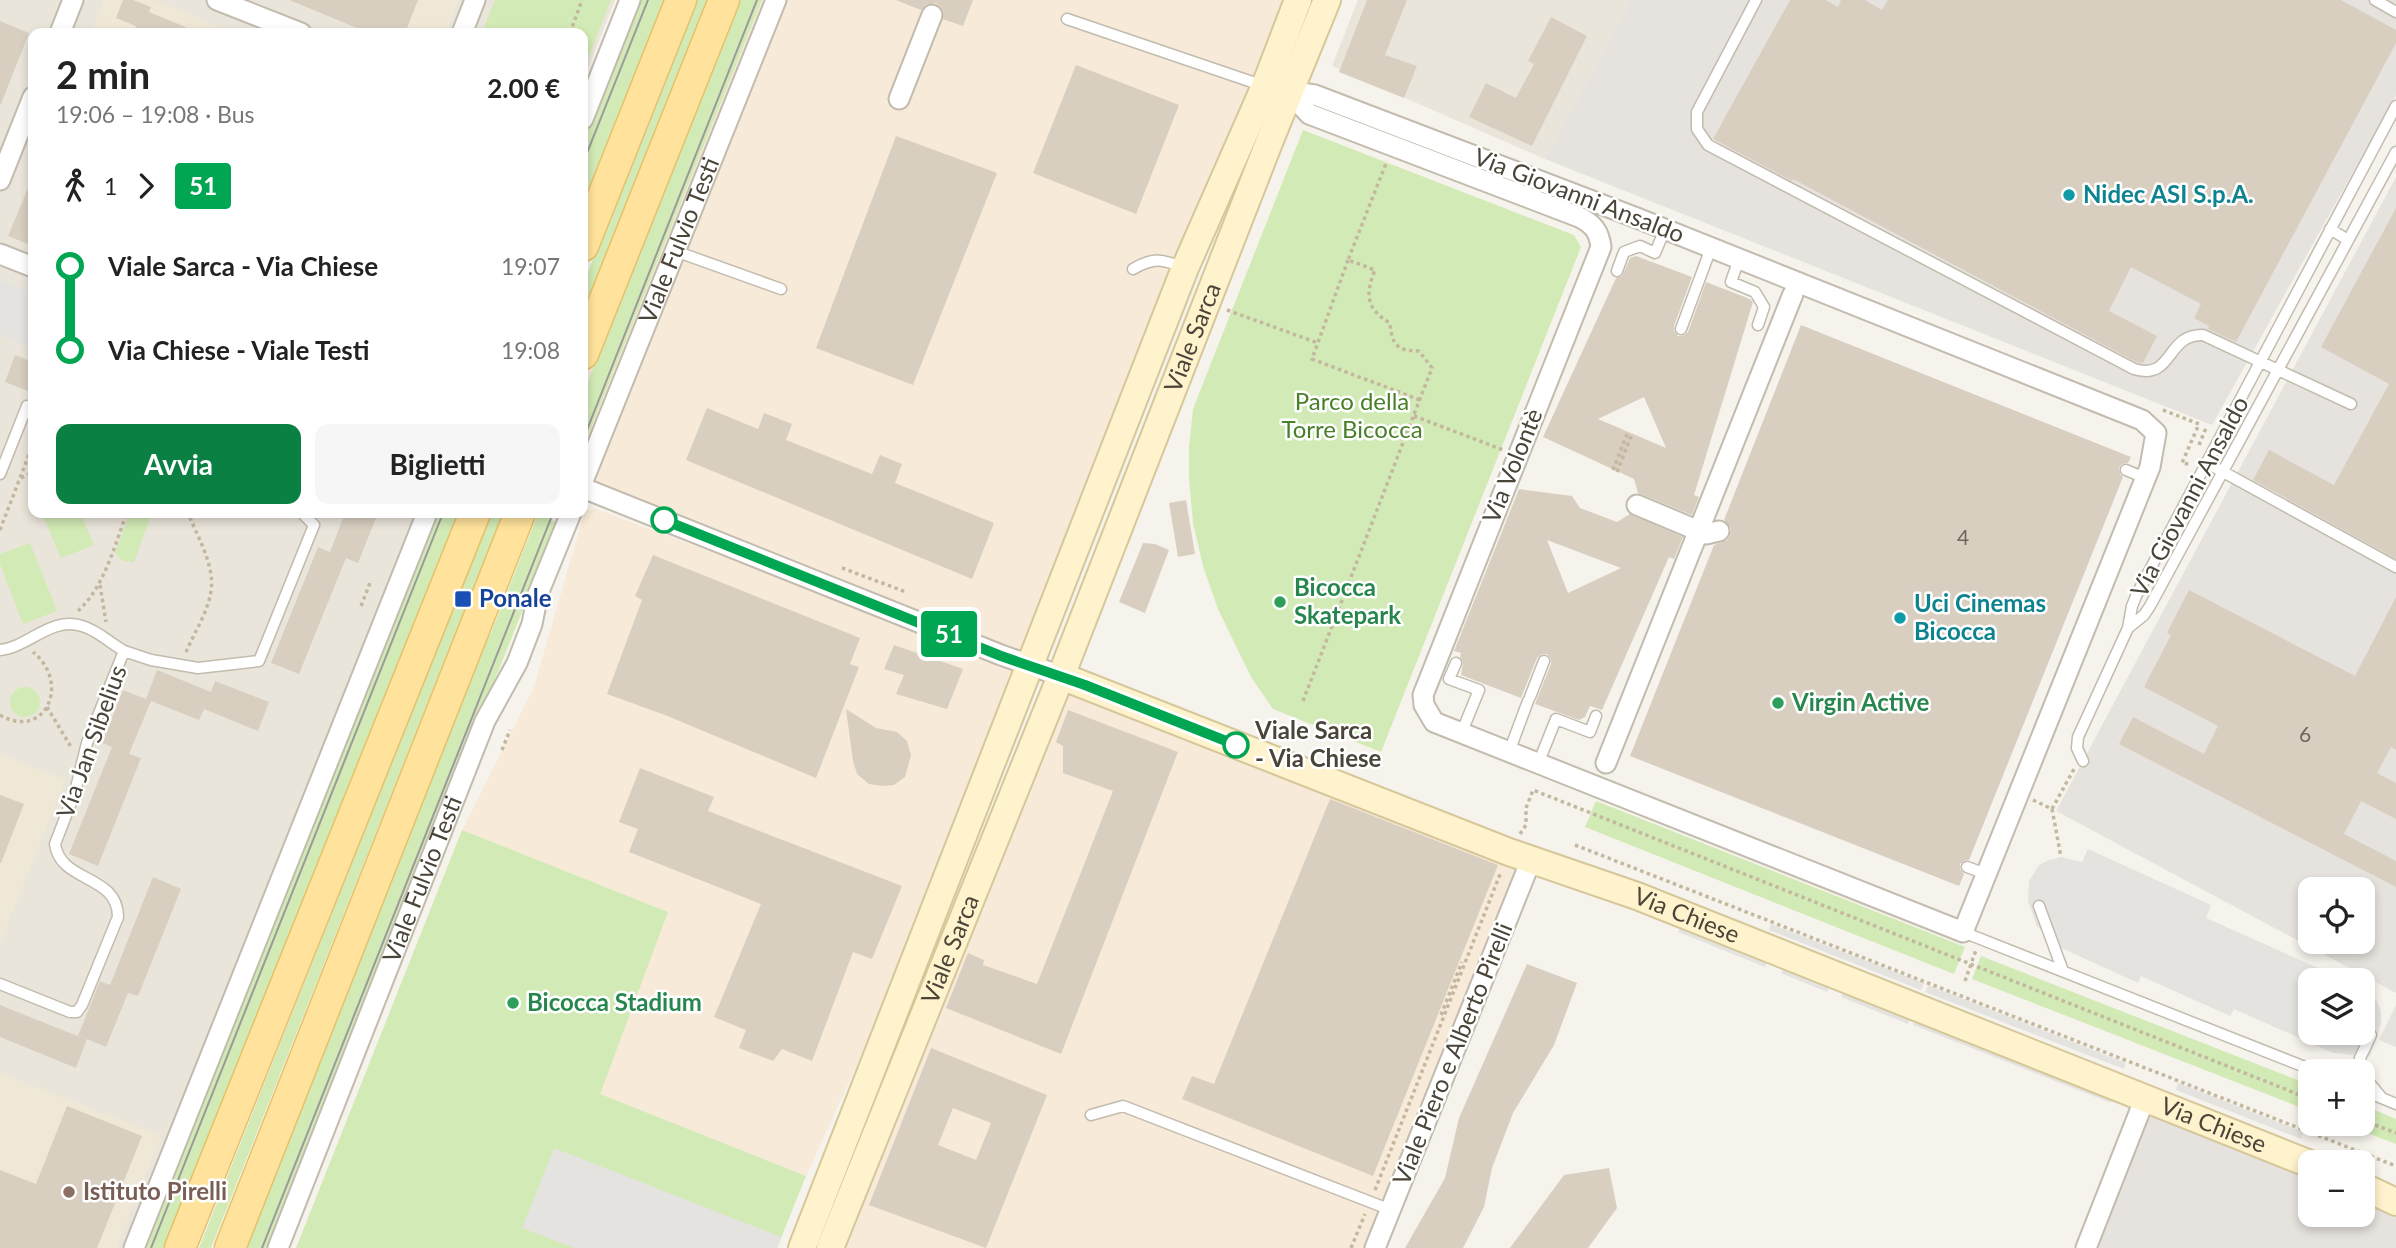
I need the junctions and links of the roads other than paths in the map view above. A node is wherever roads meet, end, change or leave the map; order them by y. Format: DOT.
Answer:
graph roads {
  1 [pos="73,0"];
  2 [pos="217,0"];
  3 [pos="475,0"];
  4 [pos="630,0"];
  5 [pos="681,0"];
  6 [pos="724,0"];
  7 [pos="776,0"];
  8 [pos="1298,0"];
  9 [pos="1327,0"];
  10 [pos="1756,0"];
  11 [pos="2375,0"];
  12 [pos="2396,12"];
  13 [pos="932,15"];
  14 [pos="1067,19"];
  15 [pos="62,28"];
  16 [pos="288,28"];
  17 [pos="464,28"];
  18 [pos="1277,89"];
  19 [pos="899,99"];
  20 [pos="588,106"];
  21 [pos="2396,106"];
  22 [pos="28,110"];
  23 [pos="2396,152"];
  24 [pos="0,180"];
  25 [pos="1637,218"];
  26 [pos="1665,229"];
  27 [pos="2330,229"];
  28 [pos="588,233"];
  29 [pos="2348,240"];
  30 [pos="1601,247"];
  31 [pos="1711,248"];
  32 [pos="675,251"];
  33 [pos="0,254"];
  34 [pos="1739,259"];
  35 [pos="28,265"];
  36 [pos="1185,268"];
  37 [pos="1133,270"];
  38 [pos="1617,271"];
  39 [pos="781,289"];
  40 [pos="1793,294"];
  41 [pos="1758,325"];
  42 [pos="1681,329"];
  43 [pos="588,341"];
  44 [pos="2262,362"];
  45 [pos="2278,369"];
  46 [pos="2351,404"];
  47 [pos="28,406"];
  48 [pos="2207,463"];
  49 [pos="588,468"];
  50 [pos="2126,470"];
  51 [pos="2221,471"];
  52 [pos="0,474"];
  53 [pos="2145,478"];
  54 [pos="588,490"];
  55 [pos="1637,505"];
  56 [pos="307,518"];
  57 [pos="425,518"];
  58 [pos="473,518"];
  59 [pos="518,518"];
  60 [pos="568,518"];
  61 [pos="1710,535"];
  62 [pos="2396,567"];
  63 [pos="2128,628"];
  64 [pos="120,648"];
  65 [pos="0,650"];
  66 [pos="1544,661"];
  67 [pos="1456,663"];
  68 [pos="1029,665"];
  69 [pos="1061,676"];
  70 [pos="1596,716"];
  71 [pos="1461,734"];
  72 [pos="1509,753"];
  73 [pos="2082,759"];
  74 [pos="1606,763"];
  75 [pos="1538,764"];
  76 [pos="1531,860"];
  77 [pos="1966,867"];
  78 [pos="1986,874"];
  79 [pos="2039,906"];
  80 [pos="1963,932"];
  81 [pos="2063,971"];
  82 [pos="0,984"];
  83 [pos="2298,1064"];
  84 [pos="2375,1089"];
  85 [pos="2375,1095"];
  86 [pos="2145,1098"];
  87 [pos="2382,1098"];
  88 [pos="2396,1104"];
  89 [pos="1091,1115"];
  90 [pos="2298,1159"];
  91 [pos="2375,1187"];
  92 [pos="2396,1189"];
  93 [pos="2375,1192"];
  94 [pos="2396,1202"];
  95 [pos="1391,1210"];
  96 [pos="828,1228"];
  97 [pos="134,1248"];
  98 [pos="180,1248"];
  99 [pos="230,1248"];
  100 [pos="278,1248"];
  101 [pos="802,1248"];
  102 [pos="1375,1248"];
  103 [pos="2086,1248"];
  1 -- 15 [label="street"];
  2 -- 16 [label="street"];
  3 -- 17 [label="street"];
  4 -- 20 [label="street"];
  5 -- 28 [label="main road"];
  6 -- 43 [label="main road, Viale Fulvio Testi"];
  7 -- 32 [label="street, Viale Fulvio Testi"];
  8 -- 18 [label="street, Viale Sarca"];
  9 -- 18 [label="street, Viale Sarca"];
  10 -- 44 [label="lane"];
  11 -- 12 [label="lane"];
  13 -- 19 [label="street"];
  14 -- 18 [label="lane"];
  18 -- 25 [label="street, Via Giovanni Ansaldo"];
  18 -- 30 [label="street, Via Giovanni Ansaldo"];
  18 -- 36 [label="street, Viale Sarca"];
  18 -- 69 [label="street, Viale Sarca"];
  21 -- 27 [label="lane, Via Giovanni Ansaldo"];
  22 -- 24 [label="street"];
  23 -- 29 [label="lane, Via Giovanni Ansaldo"];
  25 -- 26 [label="street, Via Giovanni Ansaldo"];
  25 -- 30 [label="street, Via Volontè"];
  26 -- 31 [label="street, Via Giovanni Ansaldo"];
  26 -- 38 [label="lane"];
  27 -- 29 [label="lane"];
  27 -- 44 [label="lane, Via Giovanni Ansaldo"];
  29 -- 45 [label="lane, Via Giovanni Ansaldo"];
  30 -- 71 [label="street, Via Volontè"];
  31 -- 34 [label="street, Via Giovanni Ansaldo"];
  31 -- 42 [label="lane"];
  32 -- 39 [label="lane"];
  32 -- 49 [label="street, Viale Fulvio Testi"];
  33 -- 35 [label="street"];
  34 -- 41 [label="lane"];
  34 -- 53 [label="street, Via Giovanni Ansaldo"];
  36 -- 37 [label="lane"];
  36 -- 68 [label="street, Viale Sarca"];
  40 -- 61 [label="street"];
  44 -- 45 [label="lane"];
  44 -- 48 [label="lane, Via Giovanni Ansaldo"];
  45 -- 46 [label="lane"];
  45 -- 51 [label="lane, Via Giovanni Ansaldo"];
  47 -- 52 [label="lane"];
  48 -- 51 [label="lane"];
  48 -- 63 [label="lane, Via Giovanni Ansaldo"];
  50 -- 53 [label="lane"];
  51 -- 62 [label="lane"];
  51 -- 63 [label="lane, Via Giovanni Ansaldo"];
  53 -- 78 [label="street"];
  54 -- 68 [label="street"];
  55 -- 61 [label="street"];
  56 -- 64 [label="lane, Via Jan Sibelius"];
  57 -- 97 [label="street"];
  58 -- 98 [label="main road"];
  59 -- 99 [label="main road, Viale Fulvio Testi"];
  60 -- 100 [label="street, Viale Fulvio Testi"];
  61 -- 74 [label="street"];
  63 -- 73 [label="lane"];
  64 -- 65 [label="lane"];
  64 -- 82 [label="lane, Via Jan Sibelius"];
  66 -- 72 [label="lane"];
  67 -- 71 [label="lane"];
  68 -- 69 [label="street"];
  68 -- 96 [label="street, Viale Sarca"];
  69 -- 76 [label="street, Via Chiese"];
  69 -- 96 [label="street, Viale Sarca"];
  70 -- 75 [label="lane"];
  71 -- 72 [label="street"];
  72 -- 75 [label="street"];
  75 -- 80 [label="street"];
  76 -- 86 [label="street, Via Chiese"];
  76 -- 95 [label="street, Viale Piero e Alberto Pirelli"];
  77 -- 78 [label="lane"];
  78 -- 80 [label="street"];
  79 -- 81 [label="lane"];
  80 -- 81 [label="lane"];
  81 -- 83 [label="lane"];
  84 -- 87 [label="lane"];
  85 -- 87 [label="lane"];
  86 -- 90 [label="street, Via Chiese"];
  86 -- 103 [label="street"];
  87 -- 88 [label="lane"];
  89 -- 95 [label="lane"];
  91 -- 92 [label="street"];
  93 -- 94 [label="street"];
  95 -- 102 [label="street, Viale Piero e Alberto Pirelli"];
  96 -- 101 [label="street, Viale Sarca"];
}
